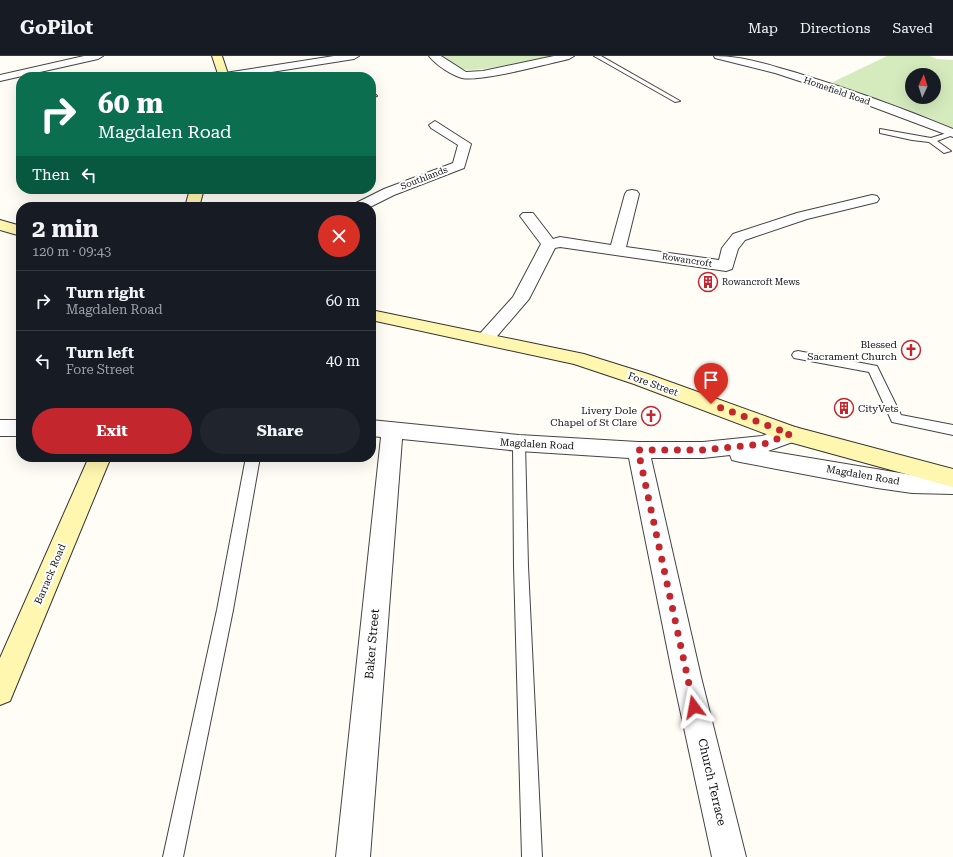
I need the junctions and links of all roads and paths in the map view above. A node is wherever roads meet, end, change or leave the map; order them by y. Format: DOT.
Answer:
graph roads {
  1 [pos="98,56"];
  2 [pos="217,56"];
  3 [pos="354,56"];
  4 [pos="434,56"];
  5 [pos="569,56"];
  6 [pos="597,56"];
  7 [pos="723,56"];
  8 [pos="27,72"];
  9 [pos="223,72"];
  10 [pos="250,72"];
  11 [pos="16,74"];
  12 [pos="0,78"];
  13 [pos="677,101"];
  14 [pos="435,125"];
  15 [pos="883,131"];
  16 [pos="953,133"];
  17 [pos="931,140"];
  18 [pos="947,151"];
  19 [pos="632,194"];
  20 [pos="872,198"];
  21 [pos="369,202"];
  22 [pos="528,216"];
  23 [pos="0,225"];
  24 [pos="16,230"];
  25 [pos="549,244"];
  26 [pos="617,250"];
  27 [pos="376,316"];
  28 [pos="485,338"];
  29 [pos="798,355"];
  30 [pos="0,428"];
  31 [pos="16,428"];
  32 [pos="381,429"];
  33 [pos="953,430"];
  34 [pos="790,434"];
  35 [pos="519,443"];
  36 [pos="638,450"];
  37 [pos="703,450"];
  38 [pos="98,462"];
  39 [pos="252,462"];
  40 [pos="953,478"];
  41 [pos="953,486"];
  42 [pos="0,691"];
  43 [pos="173,857"];
  44 [pos="353,857"];
  45 [pos="532,857"];
  46 [pos="729,857"];
  1 -- 8 [label="street"];
  2 -- 9 [label="main road"];
  3 -- 10 [label="street"];
  4 -- 5 [label="street"];
  6 -- 13 [label="lane"];
  7 -- 16 [label="street, Homefield Road"];
  11 -- 12 [label="street"];
  14 -- 21 [label="street, Southlands"];
  15 -- 17 [label="lane"];
  16 -- 17 [label="lane"];
  17 -- 18 [label="lane"];
  19 -- 26 [label="street"];
  20 -- 26 [label="street, Rowancroft"];
  22 -- 25 [label="street"];
  23 -- 24 [label="main road"];
  25 -- 26 [label="street, Rowancroft"];
  25 -- 28 [label="street"];
  27 -- 28 [label="main road, Fore Street"];
  28 -- 34 [label="main road, Fore Street"];
  29 -- 33 [label="lane"];
  30 -- 31 [label="street"];
  32 -- 35 [label="street, Magdalen Road"];
  32 -- 44 [label="street, Baker Street"];
  34 -- 37 [label="street, Magdalen Road"];
  34 -- 40 [label="main road, Fore Street"];
  35 -- 36 [label="street, Magdalen Road"];
  35 -- 45 [label="lane"];
  36 -- 37 [label="street, Magdalen Road"];
  36 -- 46 [label="street, Church Terrace"];
  37 -- 41 [label="street, Magdalen Road"];
  38 -- 42 [label="main road, Barrack Road"];
  39 -- 43 [label="lane"];
}
